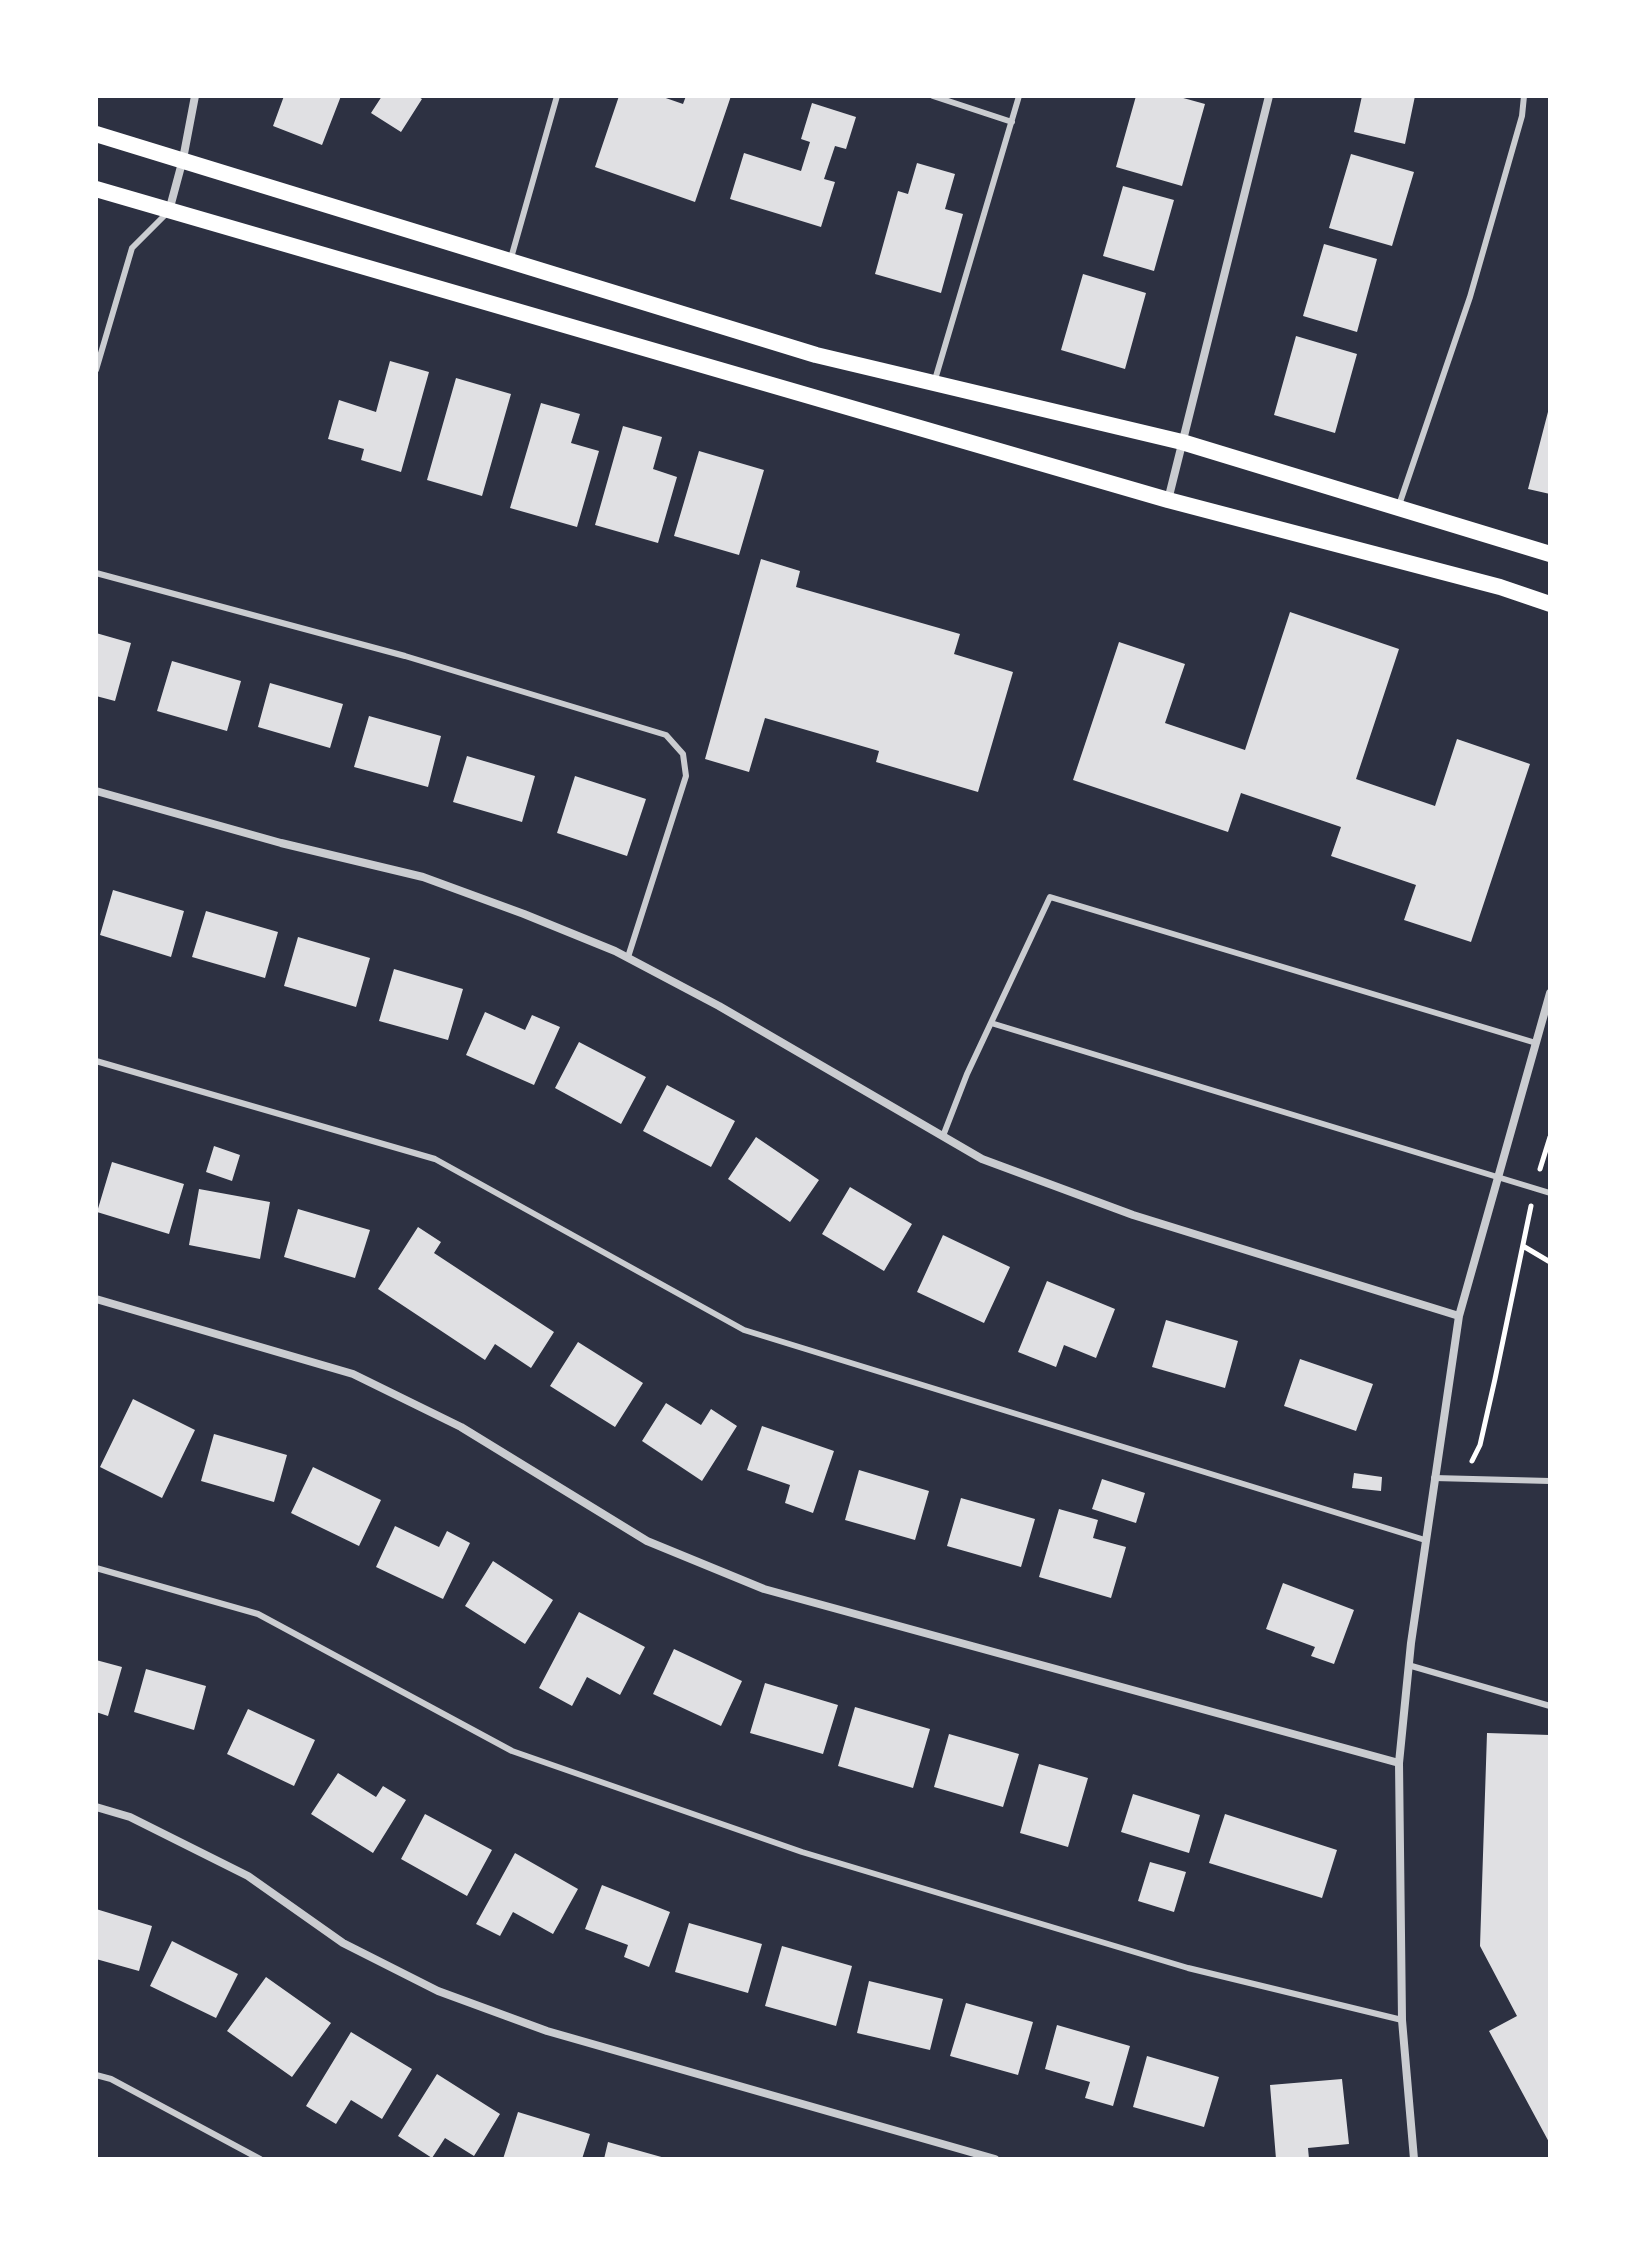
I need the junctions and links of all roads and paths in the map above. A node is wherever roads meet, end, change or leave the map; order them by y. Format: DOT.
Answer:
graph roads {
  1 [pos="195,96"];
  2 [pos="557,96"];
  3 [pos="933,96"];
  4 [pos="1019,96"];
  5 [pos="1269,96"];
  6 [pos="1524,96"];
  7 [pos="1012,122"];
  8 [pos="96,134"];
  9 [pos="183,159"];
  10 [pos="96,189"];
  11 [pos="169,211"];
  12 [pos="510,260"];
  13 [pos="96,370"];
  14 [pos="934,383"];
  15 [pos="1182,442"];
  16 [pos="1168,500"];
  17 [pos="1398,508"];
  18 [pos="1550,554"];
  19 [pos="96,573"];
  20 [pos="1550,604"];
  21 [pos="96,791"];
  22 [pos="628,957"];
  23 [pos="1550,993"];
  24 [pos="991,1023"];
  25 [pos="1536,1043"];
  26 [pos="96,1061"];
  27 [pos="943,1136"];
  28 [pos="1550,1137"];
  29 [pos="1497,1177"];
  30 [pos="1534,1188"];
  31 [pos="1550,1193"];
  32 [pos="1523,1246"];
  33 [pos="1550,1262"];
  34 [pos="96,1299"];
  35 [pos="1459,1316"];
  36 [pos="1434,1478"];
  37 [pos="1464,1479"];
  38 [pos="1550,1481"];
  39 [pos="1425,1540"];
  40 [pos="96,1568"];
  41 [pos="1408,1665"];
  42 [pos="1550,1706"];
  43 [pos="1399,1763"];
  44 [pos="96,1807"];
  45 [pos="1402,2020"];
  46 [pos="96,2075"];
  47 [pos="260,2159"];
  48 [pos="995,2159"];
  49 [pos="1414,2159"];
  1 -- 9 [label="street"];
  2 -- 12 [label="lane"];
  3 -- 7 [label="lane"];
  4 -- 7 [label="lane"];
  5 -- 15 [label="street"];
  6 -- 17 [label="lane"];
  7 -- 14 [label="lane"];
  8 -- 9 [label="main road"];
  9 -- 11 [label="street"];
  9 -- 12 [label="main road"];
  10 -- 11 [label="main road"];
  11 -- 13 [label="lane"];
  11 -- 16 [label="main road"];
  12 -- 14 [label="main road"];
  14 -- 15 [label="main road"];
  15 -- 16 [label="street"];
  15 -- 17 [label="main road"];
  16 -- 20 [label="main road"];
  17 -- 18 [label="main road"];
  19 -- 22 [label="lane"];
  21 -- 22 [label="street"];
  22 -- 27 [label="street"];
  23 -- 25 [label="street"];
  24 -- 25 [label="lane"];
  24 -- 27 [label="lane"];
  24 -- 29 [label="lane"];
  25 -- 29 [label="street"];
  26 -- 39 [label="lane"];
  27 -- 35 [label="street"];
  28 -- 30 [label="path"];
  29 -- 30 [label="lane"];
  29 -- 35 [label="street"];
  30 -- 31 [label="lane"];
  30 -- 32 [label="path"];
  32 -- 33 [label="path"];
  32 -- 37 [label="path"];
  34 -- 43 [label="street"];
  35 -- 36 [label="street"];
  36 -- 37 [label="lane"];
  36 -- 39 [label="street"];
  37 -- 38 [label="lane"];
  39 -- 41 [label="street"];
  40 -- 45 [label="lane"];
  41 -- 42 [label="lane"];
  41 -- 43 [label="street"];
  43 -- 45 [label="street"];
  44 -- 48 [label="street"];
  45 -- 49 [label="street"];
  46 -- 47 [label="lane"];
}
